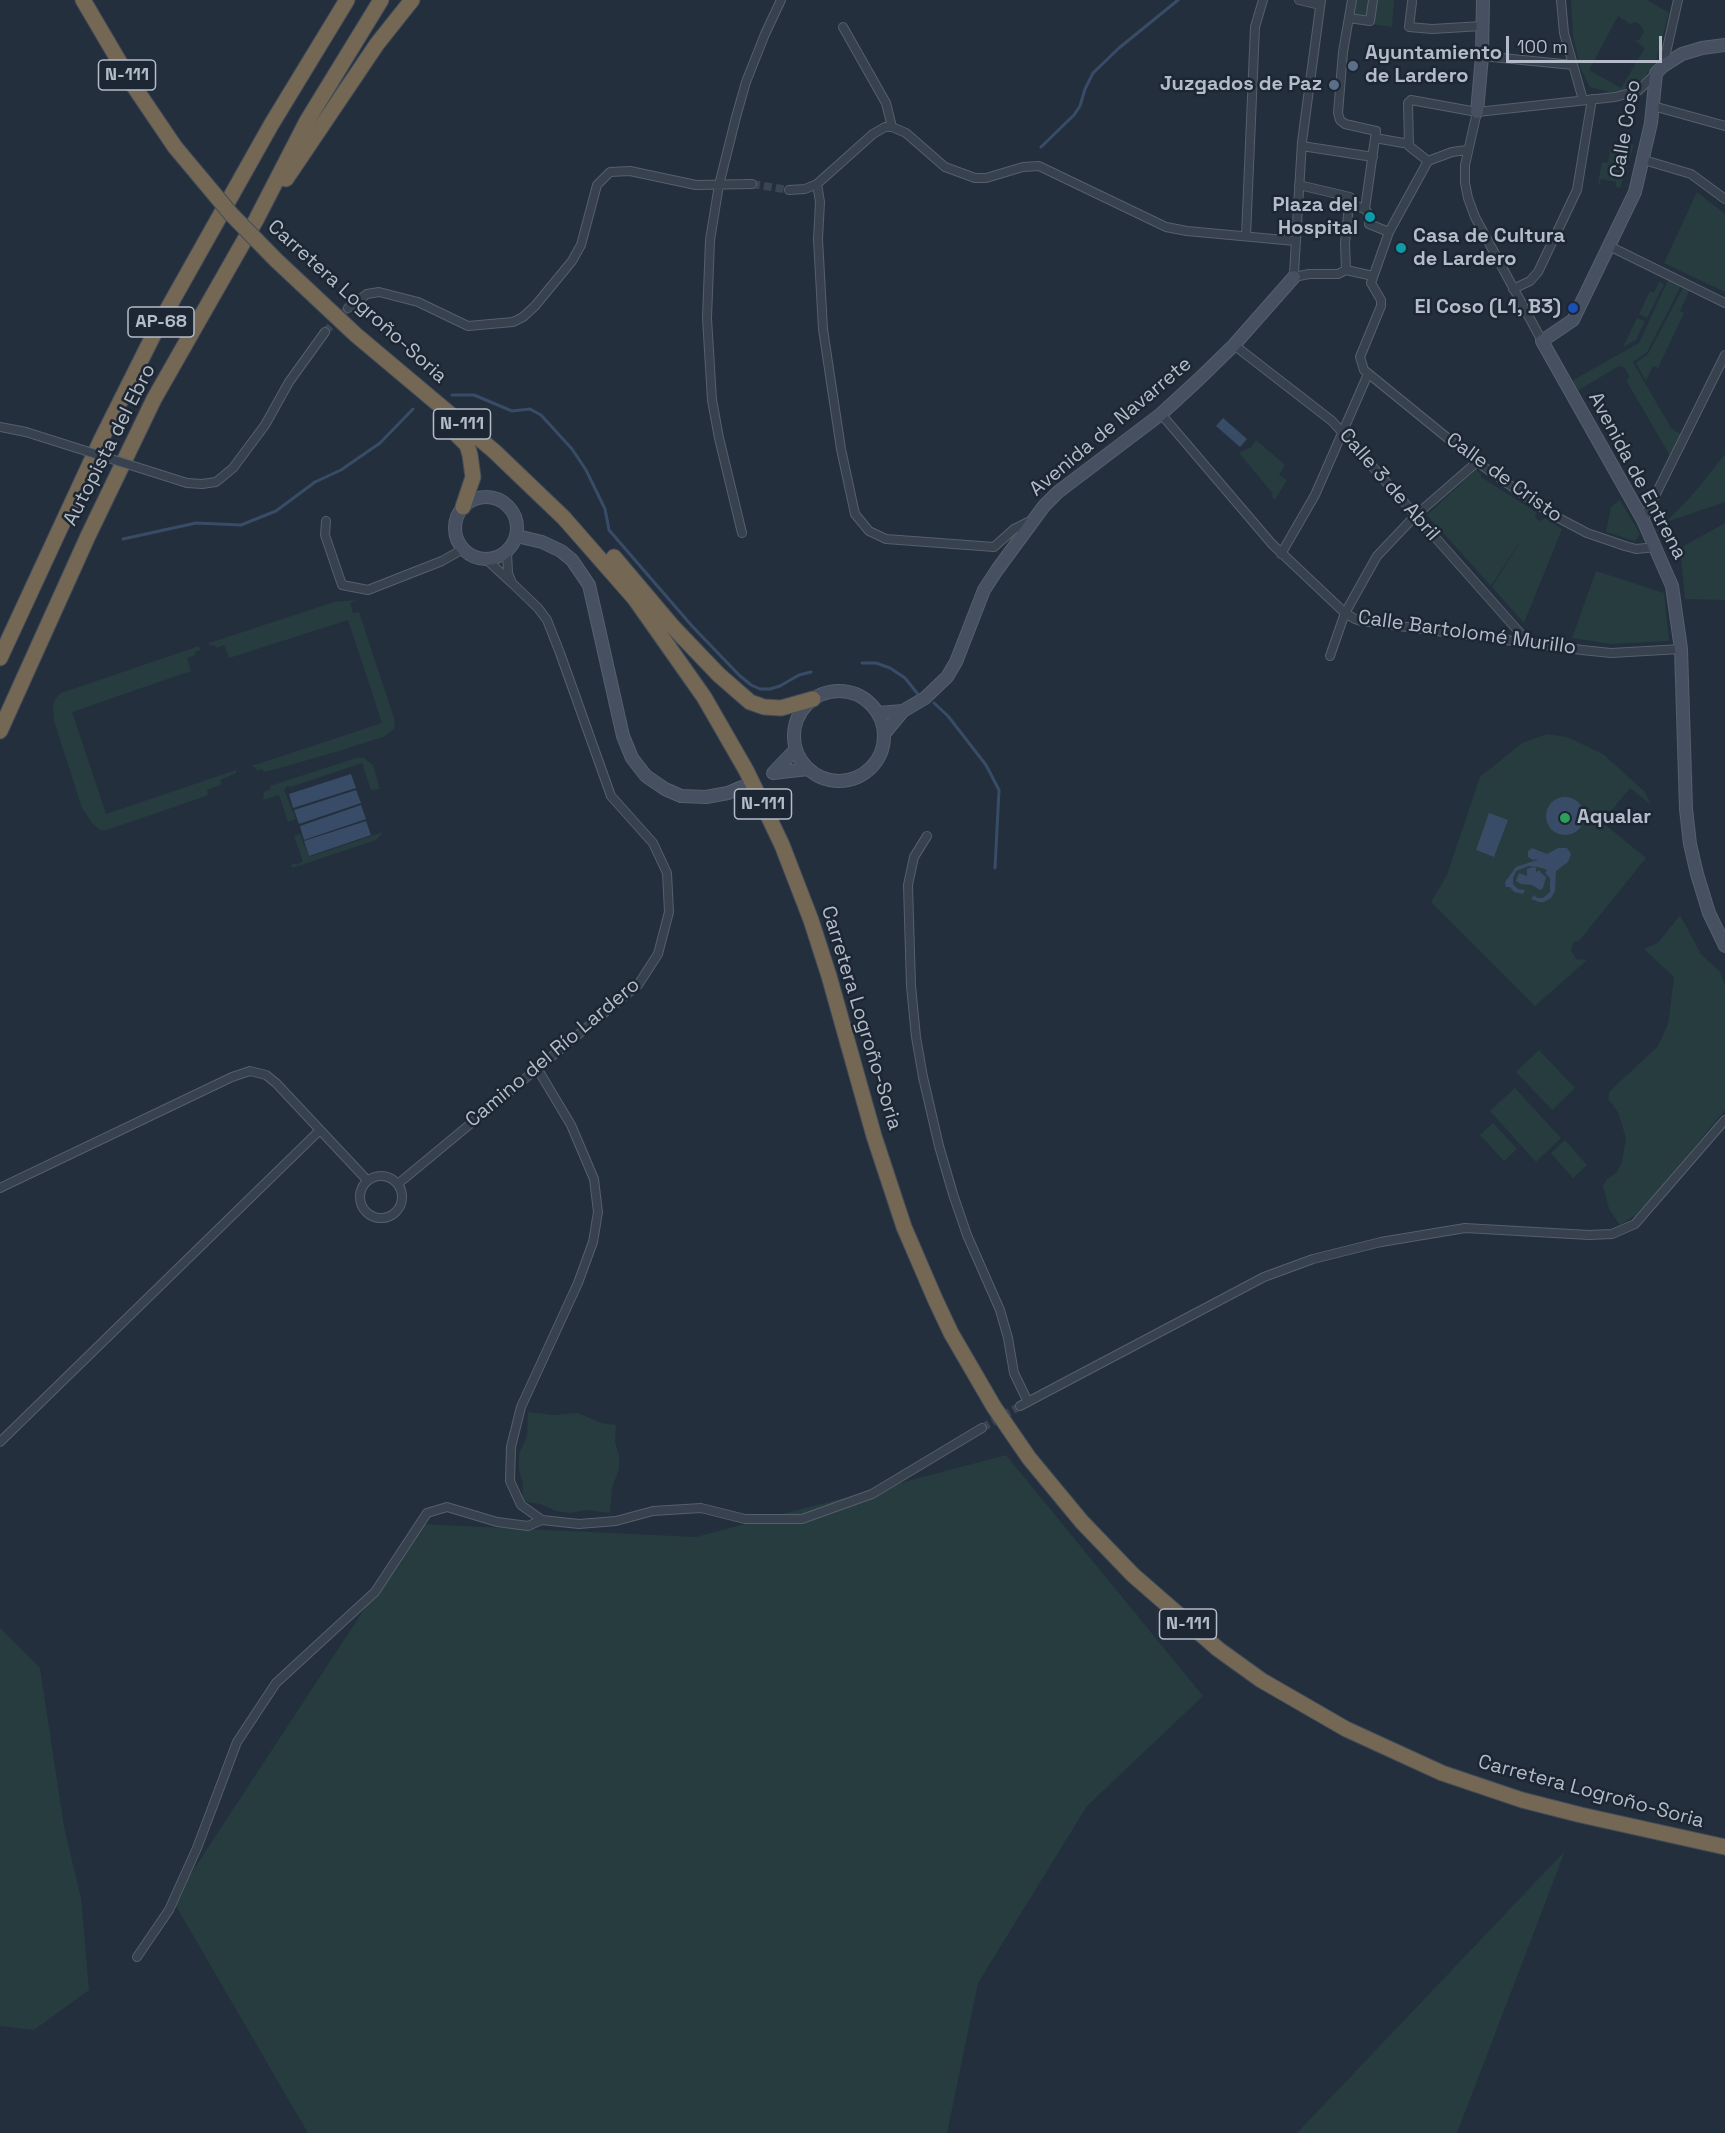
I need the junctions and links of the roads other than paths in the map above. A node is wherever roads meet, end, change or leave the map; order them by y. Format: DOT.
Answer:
graph roads {
  1 [pos="83,0"];
  2 [pos="346,0"];
  3 [pos="381,0"];
  4 [pos="412,0"];
  5 [pos="781,0"];
  6 [pos="1263,0"];
  7 [pos="1299,0"];
  8 [pos="1352,0"];
  9 [pos="1373,0"];
  10 [pos="1483,0"];
  11 [pos="1561,0"];
  12 [pos="1678,0"];
  13 [pos="1321,2"];
  14 [pos="1412,2"];
  15 [pos="1349,17"];
  16 [pos="1482,26"];
  17 [pos="843,27"];
  18 [pos="1725,45"];
  19 [pos="1482,56"];
  20 [pos="1573,64"];
  21 [pos="1660,70"];
  22 [pos="1588,100"];
  23 [pos="1653,106"];
  24 [pos="1477,111"];
  25 [pos="1725,126"];
  26 [pos="892,127"];
  27 [pos="1376,134"];
  28 [pos="1409,144"];
  29 [pos="1302,146"];
  30 [pos="1467,150"];
  31 [pos="1373,157"];
  32 [pos="1644,160"];
  33 [pos="1428,161"];
  34 [pos="752,184"];
  35 [pos="817,184"];
  36 [pos="719,185"];
  37 [pos="1299,185"];
  38 [pos="789,190"];
  39 [pos="1725,199"];
  40 [pos="1350,204"];
  41 [pos="1365,209"];
  42 [pos="256,220"];
  43 [pos="1389,232"];
  44 [pos="1246,236"];
  45 [pos="1294,241"];
  46 [pos="1609,246"];
  47 [pos="1346,270"];
  48 [pos="1375,273"];
  49 [pos="1294,277"];
  50 [pos="1513,289"];
  51 [pos="1725,303"];
  52 [pos="348,308"];
  53 [pos="325,332"];
  54 [pos="357,335"];
  55 [pos="1542,341"];
  56 [pos="1234,345"];
  57 [pos="1725,355"];
  58 [pos="1368,374"];
  59 [pos="1161,414"];
  60 [pos="0,427"];
  61 [pos="1343,433"];
  62 [pos="1477,462"];
  63 [pos="518,472"];
  64 [pos="463,507"];
  65 [pos="1415,516"];
  66 [pos="1035,518"];
  67 [pos="1642,520"];
  68 [pos="326,521"];
  69 [pos="742,533"];
  70 [pos="517,536"];
  71 [pos="1656,547"];
  72 [pos="463,549"];
  73 [pos="507,552"];
  74 [pos="1281,554"];
  75 [pos="487,560"];
  76 [pos="512,583"];
  77 [pos="1346,613"];
  78 [pos="1528,642"];
  79 [pos="1681,649"];
  80 [pos="1330,656"];
  81 [pos="0,658"];
  82 [pos="813,699"];
  83 [pos="903,711"];
  84 [pos="878,713"];
  85 [pos="0,731"];
  86 [pos="884,734"];
  87 [pos="796,749"];
  88 [pos="808,769"];
  89 [pos="742,787"];
  90 [pos="927,836"];
  91 [pos="1725,946"];
  92 [pos="537,1068"];
  93 [pos="1725,1120"];
  94 [pos="320,1130"];
  95 [pos="367,1180"];
  96 [pos="399,1183"];
  97 [pos="0,1188"];
  98 [pos="982,1428"];
  99 [pos="0,1442"];
  100 [pos="542,1520"];
  101 [pos="1725,1847"];
  102 [pos="137,1957"];
  1 -- 54 [label="highway, Carretera Logroño-Soria / N-111, bridge"];
  2 -- 81 [label="highway, Autopista del Ebro / AP-68"];
  3 -- 42 [label="highway, Autopista del Ebro / AP-68"];
  4 -- 42 [label="highway"];
  5 -- 36 [label="street"];
  6 -- 44 [label="street"];
  7 -- 13 [label="street"];
  8 -- 15 [label="street"];
  9 -- 15 [label="street"];
  10 -- 16 [label="street"];
  11 -- 20 [label="street"];
  12 -- 21 [label="street"];
  13 -- 29 [label="street"];
  14 -- 16 [label="street"];
  15 -- 27 [label="street"];
  16 -- 19 [label="street"];
  17 -- 26 [label="street"];
  18 -- 21 [label="street"];
  19 -- 20 [label="street"];
  19 -- 24 [label="street"];
  20 -- 22 [label="street"];
  21 -- 22 [label="street"];
  21 -- 23 [label="street, Calle Coso"];
  22 -- 24 [label="street"];
  22 -- 50 [label="street"];
  23 -- 25 [label="street"];
  23 -- 32 [label="street, Calle Coso"];
  24 -- 28 [label="street"];
  24 -- 30 [label="street, Avenida de Entrena"];
  26 -- 35 [label="street"];
  26 -- 44 [label="street"];
  27 -- 28 [label="street"];
  27 -- 31 [label="street"];
  28 -- 33 [label="street"];
  29 -- 31 [label="street"];
  29 -- 37 [label="street"];
  30 -- 33 [label="street"];
  30 -- 50 [label="street, Avenida de Entrena"];
  31 -- 41 [label="street"];
  32 -- 39 [label="street"];
  32 -- 46 [label="street, Calle Coso"];
  33 -- 43 [label="street"];
  34 -- 36 [label="street"];
  35 -- 38 [label="street"];
  35 -- 66 [label="street"];
  36 -- 52 [label="street"];
  36 -- 69 [label="street"];
  37 -- 40 [label="street"];
  37 -- 45 [label="street"];
  40 -- 41 [label="street"];
  40 -- 47 [label="street"];
  41 -- 43 [label="street"];
  42 -- 85 [label="highway, Autopista del Ebro / AP-68"];
  43 -- 48 [label="street"];
  44 -- 45 [label="street"];
  45 -- 49 [label="street"];
  46 -- 51 [label="street"];
  46 -- 55 [label="street, Calle Coso"];
  47 -- 48 [label="street"];
  47 -- 49 [label="street"];
  48 -- 58 [label="street"];
  49 -- 56 [label="street, Avenida de Navarrete"];
  50 -- 55 [label="street, Avenida de Entrena"];
  53 -- 60 [label="street, bridge"];
  54 -- 63 [label="highway, Carretera Logroño-Soria / N-111"];
  54 -- 64 [label="highway"];
  55 -- 67 [label="street, Avenida de Entrena"];
  56 -- 59 [label="street, Avenida de Navarrete"];
  56 -- 61 [label="street, Calle 3 de Abril"];
  57 -- 67 [label="street"];
  58 -- 61 [label="street"];
  58 -- 62 [label="street, Calle de Cristo"];
  59 -- 66 [label="street, Avenida de Navarrete"];
  59 -- 74 [label="street, Calle Bartolomé Murillo"];
  61 -- 65 [label="street, Calle 3 de Abril"];
  61 -- 74 [label="street"];
  62 -- 65 [label="street"];
  62 -- 71 [label="street, Calle de Cristo"];
  63 -- 82 [label="highway"];
  63 -- 101 [label="highway, Carretera Logroño-Soria / N-111"];
  64 -- 70 [label="street"];
  64 -- 72 [label="street"];
  65 -- 77 [label="street"];
  65 -- 78 [label="street, Calle 3 de Abril"];
  66 -- 83 [label="street, Avenida de Navarrete"];
  67 -- 71 [label="street, Avenida de Entrena"];
  68 -- 72 [label="street"];
  70 -- 73 [label="street"];
  70 -- 89 [label="street"];
  71 -- 79 [label="street, Avenida de Entrena"];
  72 -- 75 [label="street"];
  73 -- 75 [label="street"];
  73 -- 76 [label="street"];
  74 -- 77 [label="street, Calle Bartolomé Murillo"];
  75 -- 76 [label="street, Camino del Río Lardero"];
  76 -- 92 [label="street, Camino del Río Lardero"];
  77 -- 78 [label="street, Calle Bartolomé Murillo"];
  77 -- 80 [label="street"];
  78 -- 79 [label="street, Calle Bartolomé Murillo"];
  79 -- 91 [label="street, Avenida de Entrena"];
  82 -- 84 [label="street"];
  82 -- 87 [label="street"];
  83 -- 84 [label="street"];
  83 -- 86 [label="street"];
  84 -- 86 [label="street"];
  86 -- 88 [label="street"];
  87 -- 88 [label="street"];
  87 -- 88 [label="street"];
  90 -- 93 [label="street"];
  92 -- 96 [label="street, Camino del Río Lardero"];
  92 -- 100 [label="street"];
  94 -- 95 [label="street"];
  94 -- 97 [label="street"];
  94 -- 99 [label="street"];
  95 -- 96 [label="street"];
  95 -- 96 [label="street"];
  98 -- 100 [label="street"];
  100 -- 102 [label="street"];
}
